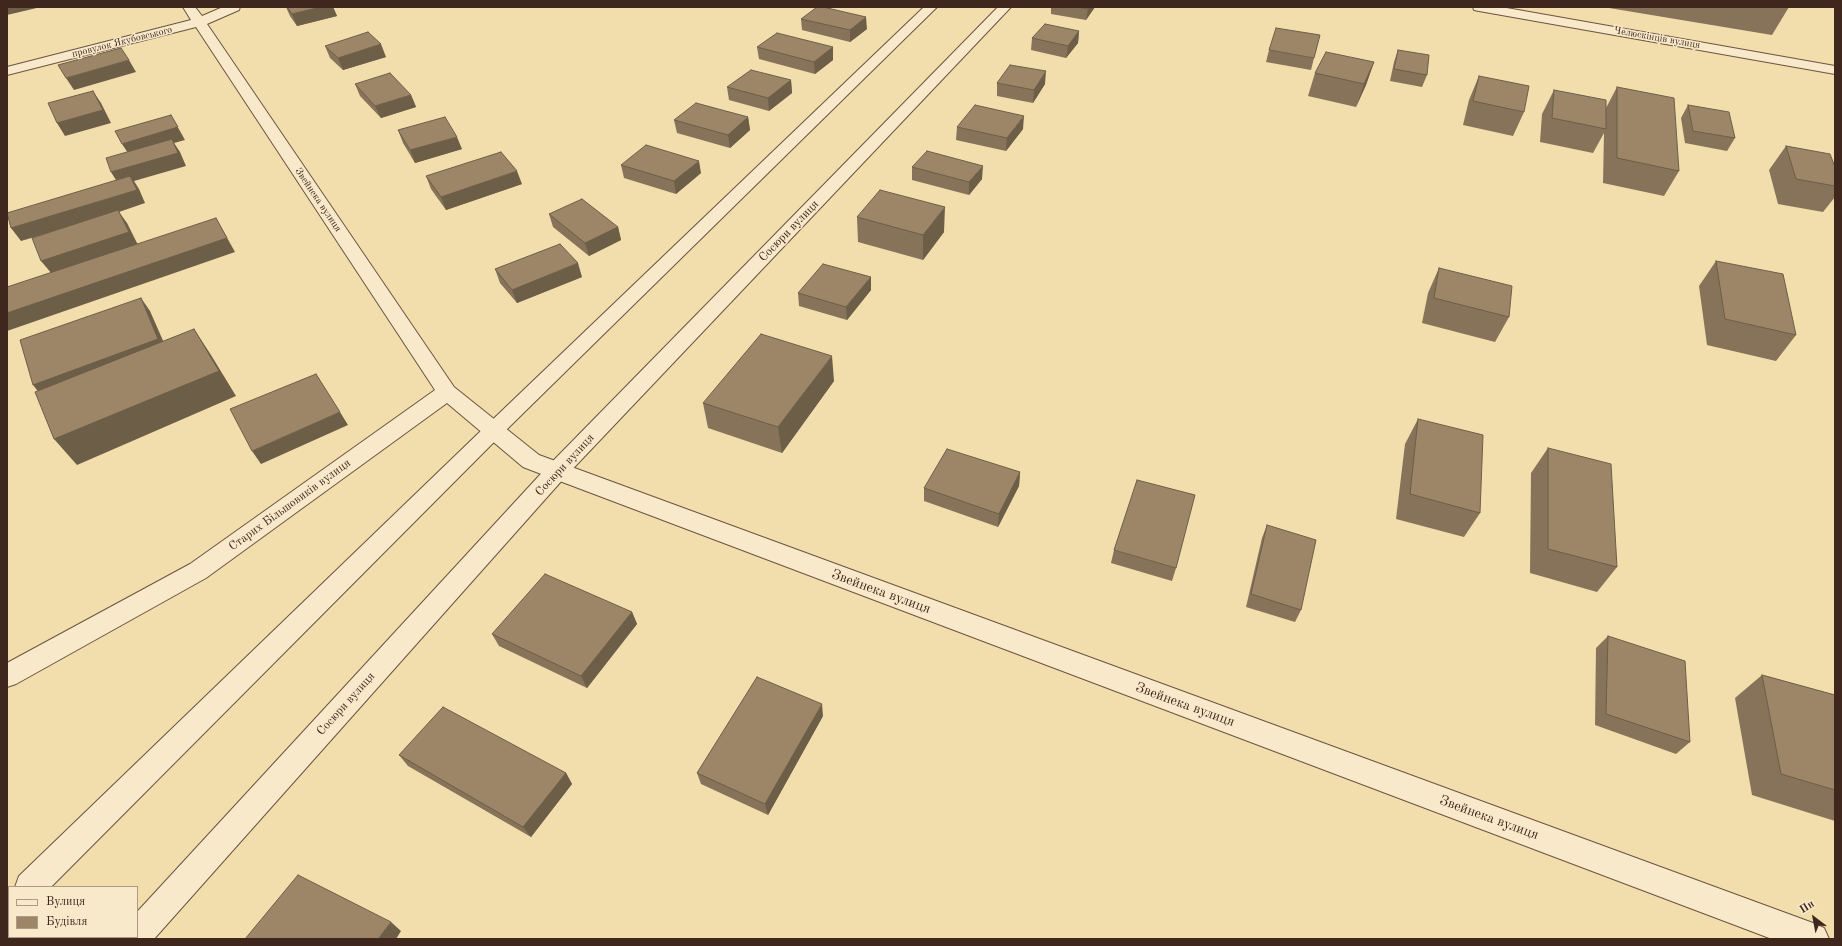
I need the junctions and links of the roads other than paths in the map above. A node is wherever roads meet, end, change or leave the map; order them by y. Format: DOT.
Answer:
graph roads {
  1 [pos="189,7"];
  2 [pos="234,7"];
  3 [pos="931,7"];
  4 [pos="1005,7"];
  5 [pos="1479,7"];
  6 [pos="199,22"];
  7 [pos="1835,70"];
  8 [pos="7,71"];
  9 [pos="447,392"];
  10 [pos="494,430"];
  11 [pos="557,471"];
  12 [pos="7,676"];
  13 [pos="31,886"];
  14 [pos="138,934"];
  15 [pos="1813,939"];
  1 -- 6 [label="street, Звейнека вулиця"];
  2 -- 6 [label="street, провулок Якубовського"];
  3 -- 10 [label="street"];
  4 -- 11 [label="street, Сосюри вулиця"];
  5 -- 7 [label="street, Челюскінців вулиця"];
  6 -- 8 [label="street, провулок Якубовського"];
  6 -- 9 [label="street, Звейнека вулиця"];
  9 -- 10 [label="street"];
  9 -- 12 [label="street, Старих Більшовиків вулиця"];
  10 -- 11 [label="street"];
  10 -- 13 [label="street"];
  11 -- 14 [label="street, Сосюри вулиця"];
  11 -- 15 [label="street, Звейнека вулиця"];
}
